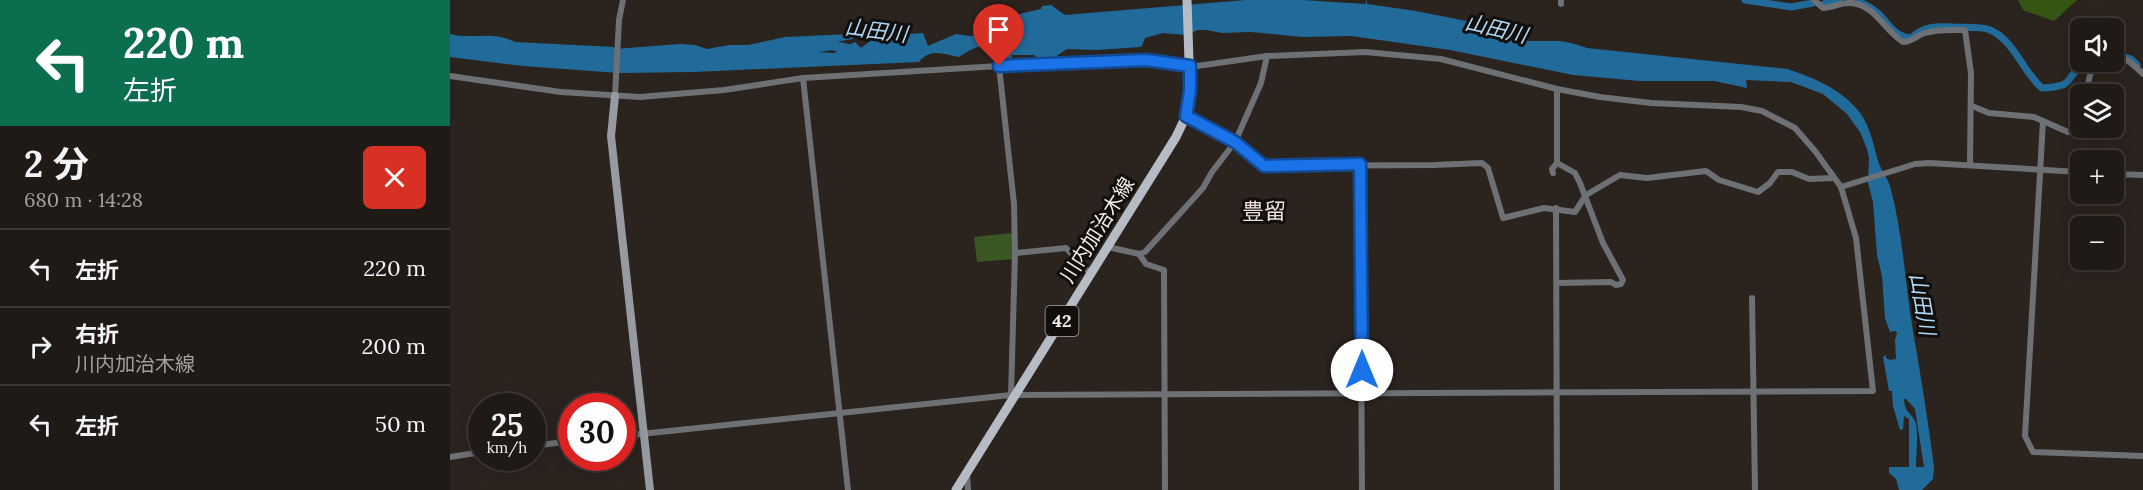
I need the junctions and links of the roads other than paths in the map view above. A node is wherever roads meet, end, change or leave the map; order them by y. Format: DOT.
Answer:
graph roads {
  1 [pos="623,0"];
  2 [pos="1187,0"];
  3 [pos="1814,0"];
  4 [pos="1267,56"];
  5 [pos="2124,58"];
  6 [pos="1190,65"];
  7 [pos="999,66"];
  8 [pos="2143,74"];
  9 [pos="450,76"];
  10 [pos="803,78"];
  11 [pos="1557,89"];
  12 [pos="615,92"];
  13 [pos="1972,106"];
  14 [pos="1186,116"];
  15 [pos="2043,121"];
  16 [pos="2070,132"];
  17 [pos="1235,142"];
  18 [pos="1557,163"];
  19 [pos="1360,164"];
  20 [pos="1970,165"];
  21 [pos="2042,169"];
  22 [pos="2070,171"];
  23 [pos="1553,173"];
  24 [pos="2124,174"];
  25 [pos="2143,175"];
  26 [pos="1834,178"];
  27 [pos="1843,187"];
  28 [pos="1586,195"];
  29 [pos="1556,208"];
  30 [pos="1108,247"];
  31 [pos="1015,253"];
  32 [pos="1139,254"];
  33 [pos="1091,274"];
  34 [pos="1557,283"];
  35 [pos="1752,298"];
  36 [pos="1754,391"];
  37 [pos="1557,392"];
  38 [pos="1362,393"];
  39 [pos="1013,395"];
  40 [pos="1164,395"];
  41 [pos="840,412"];
  42 [pos="644,434"];
  43 [pos="636,435"];
  44 [pos="468,454"];
  45 [pos="2143,456"];
  46 [pos="450,457"];
  47 [pos="967,471"];
  48 [pos="650,490"];
  49 [pos="848,490"];
  50 [pos="956,490"];
  51 [pos="968,490"];
  52 [pos="1165,490"];
  53 [pos="1362,490"];
  54 [pos="1557,490"];
  55 [pos="1755,490"];
  1 -- 12 [label="street"];
  2 -- 6 [label="main road, 川内加治木線 / 42"];
  3 -- 13 [label="street"];
  4 -- 6 [label="street"];
  4 -- 11 [label="street"];
  4 -- 17 [label="street"];
  5 -- 8 [label="street"];
  6 -- 7 [label="street"];
  6 -- 14 [label="main road, 川内加治木線 / 42"];
  7 -- 10 [label="street"];
  7 -- 31 [label="street"];
  9 -- 12 [label="street"];
  10 -- 12 [label="street"];
  10 -- 41 [label="street"];
  11 -- 18 [label="street"];
  11 -- 26 [label="street"];
  12 -- 42 [label="street"];
  13 -- 15 [label="street"];
  13 -- 20 [label="street"];
  14 -- 17 [label="street"];
  14 -- 30 [label="main road, 川内加治木線 / 42"];
  15 -- 16 [label="street"];
  15 -- 21 [label="street"];
  17 -- 19 [label="street"];
  17 -- 32 [label="street"];
  18 -- 23 [label="street"];
  18 -- 28 [label="street"];
  19 -- 29 [label="street"];
  19 -- 38 [label="street"];
  20 -- 21 [label="street"];
  20 -- 27 [label="street"];
  21 -- 22 [label="street"];
  21 -- 45 [label="street"];
  24 -- 25 [label="street"];
  26 -- 27 [label="street"];
  26 -- 28 [label="street"];
  27 -- 36 [label="street"];
  28 -- 29 [label="street"];
  28 -- 34 [label="street"];
  29 -- 34 [label="street"];
  30 -- 32 [label="street"];
  30 -- 33 [label="main road, 川内加治木線 / 42"];
  31 -- 33 [label="street"];
  31 -- 39 [label="street"];
  32 -- 40 [label="street"];
  33 -- 39 [label="main road, 川内加治木線 / 42"];
  34 -- 37 [label="street"];
  35 -- 36 [label="street"];
  36 -- 37 [label="street"];
  36 -- 55 [label="street"];
  37 -- 38 [label="street"];
  37 -- 54 [label="street"];
  38 -- 40 [label="street"];
  38 -- 53 [label="street"];
  39 -- 40 [label="street"];
  39 -- 41 [label="street"];
  39 -- 47 [label="main road, 川内加治木線 / 42"];
  40 -- 52 [label="street"];
  41 -- 42 [label="street"];
  41 -- 49 [label="street"];
  42 -- 43 [label="street"];
  42 -- 48 [label="street"];
  44 -- 46 [label="street"];
  47 -- 50 [label="main road, 川内加治木線 / 42"];
  47 -- 51 [label="street"];
}
